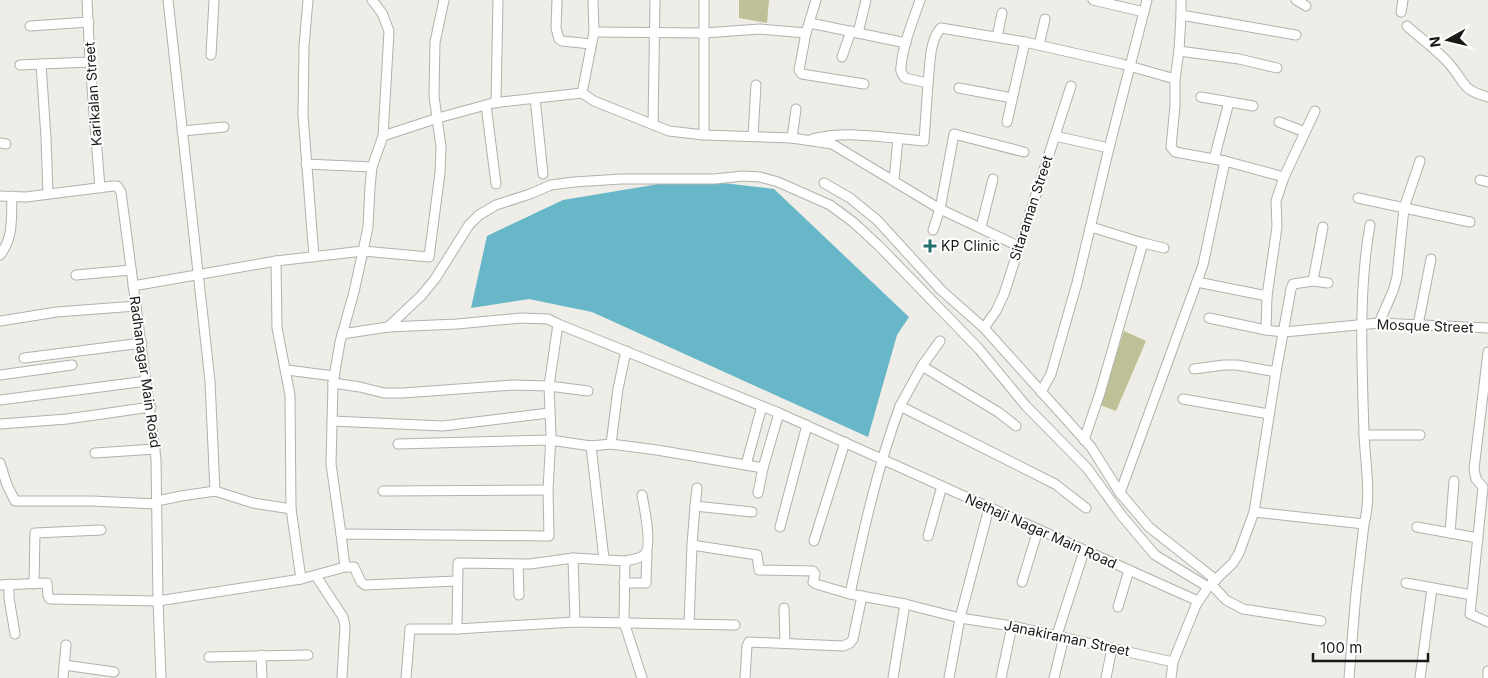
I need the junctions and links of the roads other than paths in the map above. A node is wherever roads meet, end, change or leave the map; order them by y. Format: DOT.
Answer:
graph roads {
  1 [pos="87,0"];
  2 [pos="168,0"];
  3 [pos="214,0"];
  4 [pos="308,0"];
  5 [pos="372,0"];
  6 [pos="444,0"];
  7 [pos="498,0"];
  8 [pos="557,0"];
  9 [pos="593,0"];
  10 [pos="655,0"];
  11 [pos="704,0"];
  12 [pos="816,0"];
  13 [pos="866,0"];
  14 [pos="920,0"];
  15 [pos="1093,0"];
  16 [pos="1147,0"];
  17 [pos="1181,0"];
  18 [pos="1296,0"];
  19 [pos="1402,0"];
  20 [pos="1111,2"];
  21 [pos="1306,6"];
  22 [pos="1144,12"];
  23 [pos="1401,12"];
  24 [pos="1002,13"];
  25 [pos="1181,15"];
  26 [pos="1045,19"];
  27 [pos="88,22"];
  28 [pos="810,23"];
  29 [pos="30,26"];
  30 [pos="1407,26"];
  31 [pos="594,32"];
  32 [pos="854,32"];
  33 [pos="654,33"];
  34 [pos="704,33"];
  35 [pos="806,33"];
  36 [pos="1296,35"];
  37 [pos="997,37"];
  38 [pos="1024,42"];
  39 [pos="906,43"];
  40 [pos="591,44"];
  41 [pos="1038,45"];
  42 [pos="1179,51"];
  43 [pos="211,55"];
  44 [pos="842,57"];
  45 [pos="90,62"];
  46 [pos="41,64"];
  47 [pos="20,65"];
  48 [pos="1131,67"];
  49 [pos="1277,68"];
  50 [pos="1175,80"];
  51 [pos="928,83"];
  52 [pos="864,84"];
  53 [pos="756,85"];
  54 [pos="1071,86"];
  55 [pos="959,88"];
  56 [pos="582,93"];
  57 [pos="1201,97"];
  58 [pos="1488,97"];
  59 [pos="535,98"];
  60 [pos="1012,98"];
  61 [pos="1229,102"];
  62 [pos="496,103"];
  63 [pos="486,105"];
  64 [pos="1253,106"];
  65 [pos="796,109"];
  66 [pos="1315,111"];
  67 [pos="438,118"];
  68 [pos="1007,122"];
  69 [pos="1279,122"];
  70 [pos="653,125"];
  71 [pos="224,127"];
  72 [pos="182,132"];
  73 [pos="1305,132"];
  74 [pos="704,135"];
  75 [pos="383,136"];
  76 [pos="753,136"];
  77 [pos="1055,136"];
  78 [pos="792,138"];
  79 [pos="898,139"];
  80 [pos="810,140"];
  81 [pos="1109,148"];
  82 [pos="1024,152"];
  83 [pos="1214,159"];
  84 [pos="1225,161"];
  85 [pos="1420,161"];
  86 [pos="306,164"];
  87 [pos="372,167"];
  88 [pos="543,174"];
  89 [pos="1284,177"];
  90 [pos="993,179"];
  91 [pos="894,180"];
  92 [pos="824,183"];
  93 [pos="496,184"];
  94 [pos="100,188"];
  95 [pos="48,194"];
  96 [pos="0,196"];
  97 [pos="12,196"];
  98 [pos="1358,198"];
  99 [pos="1404,208"];
  100 [pos="940,209"];
  101 [pos="1470,222"];
  102 [pos="1370,224"];
  103 [pos="981,227"];
  104 [pos="1091,227"];
  105 [pos="1323,227"];
  106 [pos="933,230"];
  107 [pos="1143,242"];
  108 [pos="1018,246"];
  109 [pos="1164,248"];
  110 [pos="363,251"];
  111 [pos="0,255"];
  112 [pos="314,257"];
  113 [pos="429,257"];
  114 [pos="1431,259"];
  115 [pos="276,261"];
  116 [pos="130,270"];
  117 [pos="439,272"];
  118 [pos="76,275"];
  119 [pos="198,276"];
  120 [pos="1197,282"];
  121 [pos="1313,282"];
  122 [pos="1328,283"];
  123 [pos="133,286"];
  124 [pos="1267,296"];
  125 [pos="136,306"];
  126 [pos="1209,318"];
  127 [pos="0,321"];
  128 [pos="1379,323"];
  129 [pos="558,324"];
  130 [pos="1418,325"];
  131 [pos="1362,326"];
  132 [pos="388,328"];
  133 [pos="984,328"];
  134 [pos="1488,328"];
  135 [pos="1266,330"];
  136 [pos="1284,332"];
  137 [pos="342,334"];
  138 [pos="940,341"];
  139 [pos="142,343"];
  140 [pos="626,351"];
  141 [pos="1488,352"];
  142 [pos="24,358"];
  143 [pos="72,364"];
  144 [pos="922,366"];
  145 [pos="1194,369"];
  146 [pos="287,370"];
  147 [pos="1276,372"];
  148 [pos="0,375"];
  149 [pos="334,380"];
  150 [pos="147,381"];
  151 [pos="549,386"];
  152 [pos="588,391"];
  153 [pos="1041,392"];
  154 [pos="1183,399"];
  155 [pos="0,400"];
  156 [pos="762,406"];
  157 [pos="900,406"];
  158 [pos="151,407"];
  159 [pos="549,413"];
  160 [pos="780,413"];
  161 [pos="1269,414"];
  162 [pos="332,421"];
  163 [pos="0,424"];
  164 [pos="807,425"];
  165 [pos="1016,426"];
  166 [pos="1364,435"];
  167 [pos="1420,436"];
  168 [pos="550,440"];
  169 [pos="1084,440"];
  170 [pos="845,442"];
  171 [pos="398,444"];
  172 [pos="611,444"];
  173 [pos="591,446"];
  174 [pos="155,449"];
  175 [pos="95,453"];
  176 [pos="884,460"];
  177 [pos="0,463"];
  178 [pos="746,465"];
  179 [pos="763,468"];
  180 [pos="1454,481"];
  181 [pos="942,486"];
  182 [pos="697,488"];
  183 [pos="548,490"];
  184 [pos="215,491"];
  185 [pos="383,491"];
  186 [pos="758,493"];
  187 [pos="1120,493"];
  188 [pos="642,495"];
  189 [pos="157,503"];
  190 [pos="695,506"];
  191 [pos="989,508"];
  192 [pos="1086,508"];
  193 [pos="291,509"];
  194 [pos="752,512"];
  195 [pos="1254,512"];
  196 [pos="1364,524"];
  197 [pos="780,527"];
  198 [pos="1417,527"];
  199 [pos="101,530"];
  200 [pos="1038,530"];
  201 [pos="1450,533"];
  202 [pos="341,534"];
  203 [pos="928,536"];
  204 [pos="1478,538"];
  205 [pos="814,541"];
  206 [pos="692,545"];
  207 [pos="647,551"];
  208 [pos="1084,551"];
  209 [pos="573,558"];
  210 [pos="604,559"];
  211 [pos="624,561"];
  212 [pos="518,564"];
  213 [pos="345,567"];
  214 [pos="1129,570"];
  215 [pos="316,576"];
  216 [pos="300,579"];
  217 [pos="457,581"];
  218 [pos="1022,582"];
  219 [pos="624,583"];
  220 [pos="1406,583"];
  221 [pos="34,584"];
  222 [pos="1212,584"];
  223 [pos="5,585"];
  224 [pos="1432,588"];
  225 [pos="850,594"];
  226 [pos="519,595"];
  227 [pos="1472,595"];
  228 [pos="862,596"];
  229 [pos="158,601"];
  230 [pos="1198,601"];
  231 [pos="906,604"];
  232 [pos="1118,607"];
  233 [pos="784,608"];
  234 [pos="960,618"];
  235 [pos="1321,621"];
  236 [pos="575,622"];
  237 [pos="624,622"];
  238 [pos="1488,622"];
  239 [pos="689,624"];
  240 [pos="735,625"];
  241 [pos="1012,626"];
  242 [pos="457,629"];
  243 [pos="15,634"];
  244 [pos="1060,636"];
  245 [pos="785,643"];
  246 [pos="66,645"];
  247 [pos="1112,648"];
  248 [pos="260,655"];
  249 [pos="308,655"];
  250 [pos="209,657"];
  251 [pos="1173,662"];
  252 [pos="64,664"];
  253 [pos="1488,671"];
  254 [pos="114,672"];
  255 [pos="63,678"];
  256 [pos="161,678"];
  257 [pos="262,678"];
  258 [pos="342,678"];
  259 [pos="406,678"];
  260 [pos="642,678"];
  261 [pos="745,678"];
  262 [pos="894,678"];
  263 [pos="949,678"];
  264 [pos="1001,678"];
  265 [pos="1054,678"];
  266 [pos="1106,678"];
  267 [pos="1172,678"];
  268 [pos="1349,678"];
  269 [pos="1420,678"];
  270 [pos="1488,678"];
  1 -- 27 [label="street, Karikalan Street"];
  2 -- 72 [label="street"];
  3 -- 43 [label="street"];
  4 -- 86 [label="street"];
  5 -- 75 [label="street"];
  6 -- 67 [label="street"];
  7 -- 62 [label="street"];
  8 -- 40 [label="street"];
  9 -- 31 [label="street"];
  10 -- 33 [label="street"];
  11 -- 34 [label="street"];
  12 -- 28 [label="street"];
  13 -- 32 [label="street"];
  14 -- 39 [label="street"];
  15 -- 20 [label="street"];
  16 -- 22 [label="street"];
  17 -- 25 [label="street"];
  18 -- 21 [label="street"];
  19 -- 23 [label="street"];
  20 -- 22 [label="street"];
  22 -- 48 [label="street"];
  24 -- 37 [label="street"];
  25 -- 36 [label="street"];
  25 -- 42 [label="street"];
  26 -- 41 [label="street"];
  27 -- 29 [label="street"];
  27 -- 45 [label="street, Karikalan Street"];
  28 -- 32 [label="street"];
  28 -- 35 [label="street"];
  30 -- 58 [label="street"];
  31 -- 33 [label="street"];
  31 -- 40 [label="street"];
  32 -- 39 [label="street"];
  32 -- 44 [label="street"];
  33 -- 34 [label="street"];
  33 -- 70 [label="street"];
  34 -- 35 [label="street"];
  34 -- 74 [label="street"];
  35 -- 52 [label="street"];
  37 -- 38 [label="street"];
  37 -- 51 [label="street"];
  38 -- 41 [label="street"];
  38 -- 60 [label="street"];
  39 -- 51 [label="street"];
  40 -- 56 [label="street"];
  41 -- 48 [label="street"];
  42 -- 49 [label="street"];
  42 -- 50 [label="street"];
  45 -- 46 [label="street"];
  45 -- 94 [label="street, Karikalan Street"];
  46 -- 47 [label="street"];
  46 -- 95 [label="street"];
  48 -- 50 [label="street"];
  48 -- 81 [label="street"];
  50 -- 83 [label="street"];
  51 -- 79 [label="street"];
  53 -- 76 [label="street"];
  54 -- 77 [label="street, Sitaraman Street"];
  55 -- 60 [label="street"];
  56 -- 59 [label="street"];
  56 -- 70 [label="street"];
  57 -- 61 [label="street"];
  59 -- 62 [label="street"];
  59 -- 88 [label="street"];
  60 -- 68 [label="street"];
  61 -- 64 [label="street"];
  61 -- 83 [label="street"];
  62 -- 63 [label="street"];
  63 -- 67 [label="street"];
  63 -- 93 [label="street"];
  65 -- 78 [label="street"];
  66 -- 73 [label="street"];
  67 -- 75 [label="street"];
  67 -- 113 [label="street"];
  69 -- 73 [label="street"];
  70 -- 74 [label="street"];
  71 -- 72 [label="street"];
  72 -- 119 [label="street"];
  73 -- 89 [label="street"];
  74 -- 76 [label="street"];
  75 -- 87 [label="street"];
  76 -- 78 [label="street"];
  77 -- 81 [label="street"];
  77 -- 108 [label="street, Sitaraman Street"];
  78 -- 80 [label="street"];
  79 -- 80 [label="street"];
  79 -- 91 [label="street"];
  80 -- 91 [label="street"];
  81 -- 104 [label="street"];
  82 -- 100 [label="street"];
  83 -- 84 [label="street"];
  84 -- 89 [label="street"];
  84 -- 120 [label="street"];
  85 -- 99 [label="street"];
  86 -- 87 [label="street"];
  86 -- 112 [label="street"];
  87 -- 110 [label="street"];
  89 -- 124 [label="street"];
  90 -- 103 [label="street"];
  91 -- 100 [label="street"];
  92 -- 133 [label="street"];
  94 -- 95 [label="street, Radhanagar Main Road"];
  94 -- 116 [label="street, Radhanagar Main Road"];
  95 -- 97 [label="street, Radhanagar Main Road"];
  96 -- 97 [label="street, Radhanagar Main Road"];
  97 -- 111 [label="street"];
  98 -- 99 [label="street"];
  99 -- 101 [label="street"];
  99 -- 128 [label="street"];
  100 -- 103 [label="street"];
  100 -- 106 [label="street"];
  102 -- 131 [label="street"];
  103 -- 108 [label="street"];
  104 -- 107 [label="street"];
  104 -- 153 [label="street"];
  105 -- 121 [label="street"];
  107 -- 109 [label="street"];
  107 -- 169 [label="street"];
  108 -- 133 [label="street, Sitaraman Street"];
  110 -- 112 [label="street"];
  110 -- 113 [label="street"];
  110 -- 137 [label="street"];
  112 -- 115 [label="street"];
  113 -- 117 [label="street"];
  114 -- 130 [label="street"];
  115 -- 119 [label="street"];
  115 -- 146 [label="street"];
  116 -- 118 [label="street"];
  116 -- 123 [label="street, Radhanagar Main Road"];
  117 -- 132 [label="street"];
  117 -- 222 [label="street"];
  119 -- 123 [label="street"];
  119 -- 184 [label="street"];
  120 -- 124 [label="street"];
  120 -- 187 [label="street"];
  121 -- 122 [label="street"];
  121 -- 136 [label="street"];
  123 -- 125 [label="street, Radhanagar Main Road"];
  124 -- 135 [label="street"];
  125 -- 127 [label="street"];
  125 -- 139 [label="street, Radhanagar Main Road"];
  126 -- 135 [label="street, Mosque Street"];
  128 -- 130 [label="street, Mosque Street"];
  128 -- 131 [label="street, Mosque Street"];
  129 -- 132 [label="street, Nethaji Nagar Main Road"];
  129 -- 140 [label="street, Nethaji Nagar Main Road"];
  129 -- 151 [label="street"];
  130 -- 134 [label="street, Mosque Street"];
  131 -- 136 [label="street, Mosque Street"];
  131 -- 166 [label="street"];
  132 -- 137 [label="street, Nethaji Nagar Main Road"];
  133 -- 153 [label="street"];
  135 -- 136 [label="street, Mosque Street"];
  136 -- 147 [label="street"];
  137 -- 149 [label="street"];
  138 -- 144 [label="street"];
  139 -- 142 [label="street"];
  139 -- 150 [label="street, Radhanagar Main Road"];
  140 -- 156 [label="street, Nethaji Nagar Main Road"];
  140 -- 172 [label="street"];
  141 -- 204 [label="street"];
  143 -- 148 [label="street"];
  144 -- 157 [label="street"];
  144 -- 165 [label="street"];
  145 -- 147 [label="street"];
  146 -- 149 [label="street"];
  146 -- 193 [label="street"];
  147 -- 161 [label="street"];
  149 -- 151 [label="street"];
  149 -- 162 [label="street"];
  150 -- 155 [label="street"];
  150 -- 158 [label="street, Radhanagar Main Road"];
  151 -- 152 [label="street"];
  151 -- 159 [label="street"];
  153 -- 169 [label="street"];
  154 -- 161 [label="street"];
  156 -- 160 [label="street, Nethaji Nagar Main Road"];
  156 -- 178 [label="street"];
  157 -- 176 [label="street"];
  157 -- 192 [label="street"];
  158 -- 163 [label="street"];
  158 -- 174 [label="street, Radhanagar Main Road"];
  159 -- 162 [label="street"];
  159 -- 168 [label="street"];
  160 -- 164 [label="street, Nethaji Nagar Main Road"];
  160 -- 179 [label="street"];
  161 -- 195 [label="street"];
  162 -- 202 [label="street"];
  164 -- 170 [label="street, Nethaji Nagar Main Road"];
  164 -- 197 [label="street"];
  166 -- 167 [label="street"];
  166 -- 196 [label="street"];
  168 -- 171 [label="street"];
  168 -- 173 [label="street"];
  168 -- 183 [label="street"];
  169 -- 187 [label="street"];
  170 -- 176 [label="street, Nethaji Nagar Main Road"];
  170 -- 205 [label="street"];
  172 -- 173 [label="street"];
  172 -- 178 [label="street"];
  173 -- 210 [label="street"];
  174 -- 175 [label="street"];
  174 -- 189 [label="street, Radhanagar Main Road"];
  176 -- 181 [label="street, Nethaji Nagar Main Road"];
  176 -- 225 [label="street"];
  177 -- 189 [label="street"];
  178 -- 179 [label="street"];
  179 -- 186 [label="street"];
  180 -- 201 [label="street"];
  181 -- 191 [label="street, Nethaji Nagar Main Road"];
  181 -- 203 [label="street"];
  182 -- 190 [label="street"];
  183 -- 185 [label="street"];
  183 -- 202 [label="street"];
  184 -- 189 [label="street"];
  184 -- 193 [label="street"];
  187 -- 222 [label="street"];
  188 -- 207 [label="street"];
  189 -- 229 [label="street, Radhanagar Main Road"];
  190 -- 194 [label="street"];
  190 -- 206 [label="street"];
  191 -- 200 [label="street, Nethaji Nagar Main Road"];
  191 -- 234 [label="street"];
  193 -- 216 [label="street"];
  195 -- 196 [label="street"];
  195 -- 222 [label="street"];
  196 -- 268 [label="street"];
  198 -- 201 [label="street"];
  199 -- 221 [label="street"];
  200 -- 208 [label="street, Nethaji Nagar Main Road"];
  200 -- 218 [label="street"];
  201 -- 204 [label="street"];
  202 -- 213 [label="street"];
  204 -- 227 [label="street"];
  206 -- 225 [label="street, Janakiraman Street"];
  206 -- 239 [label="street"];
  207 -- 211 [label="street"];
  207 -- 219 [label="street"];
  208 -- 214 [label="street, Nethaji Nagar Main Road"];
  208 -- 244 [label="street"];
  209 -- 210 [label="street"];
  209 -- 212 [label="street"];
  209 -- 236 [label="street"];
  210 -- 211 [label="street"];
  211 -- 219 [label="street"];
  212 -- 217 [label="street"];
  212 -- 226 [label="street"];
  213 -- 215 [label="street"];
  213 -- 217 [label="street"];
  214 -- 230 [label="street, Nethaji Nagar Main Road"];
  214 -- 232 [label="street"];
  215 -- 216 [label="street"];
  215 -- 258 [label="street"];
  216 -- 229 [label="street"];
  217 -- 242 [label="street"];
  219 -- 237 [label="street"];
  220 -- 224 [label="street"];
  221 -- 223 [label="street"];
  221 -- 229 [label="street"];
  222 -- 230 [label="street"];
  222 -- 235 [label="street"];
  223 -- 243 [label="street"];
  224 -- 227 [label="street"];
  224 -- 269 [label="street"];
  225 -- 228 [label="street, Janakiraman Street"];
  227 -- 238 [label="street"];
  228 -- 231 [label="street, Janakiraman Street"];
  228 -- 245 [label="street"];
  229 -- 256 [label="street, Radhanagar Main Road"];
  230 -- 251 [label="street"];
  231 -- 234 [label="street, Janakiraman Street"];
  231 -- 262 [label="street"];
  233 -- 245 [label="street"];
  234 -- 241 [label="street, Janakiraman Street"];
  234 -- 263 [label="street"];
  236 -- 237 [label="street"];
  236 -- 242 [label="street"];
  237 -- 239 [label="street"];
  237 -- 260 [label="street"];
  239 -- 240 [label="street"];
  241 -- 244 [label="street, Janakiraman Street"];
  241 -- 264 [label="street"];
  242 -- 259 [label="street"];
  244 -- 247 [label="street, Janakiraman Street"];
  244 -- 265 [label="street"];
  245 -- 261 [label="street"];
  246 -- 252 [label="street"];
  247 -- 251 [label="street, Janakiraman Street"];
  247 -- 266 [label="street"];
  248 -- 249 [label="street"];
  248 -- 250 [label="street"];
  248 -- 257 [label="street"];
  251 -- 267 [label="street"];
  252 -- 254 [label="street"];
  252 -- 255 [label="street"];
  253 -- 270 [label="street"];
}
